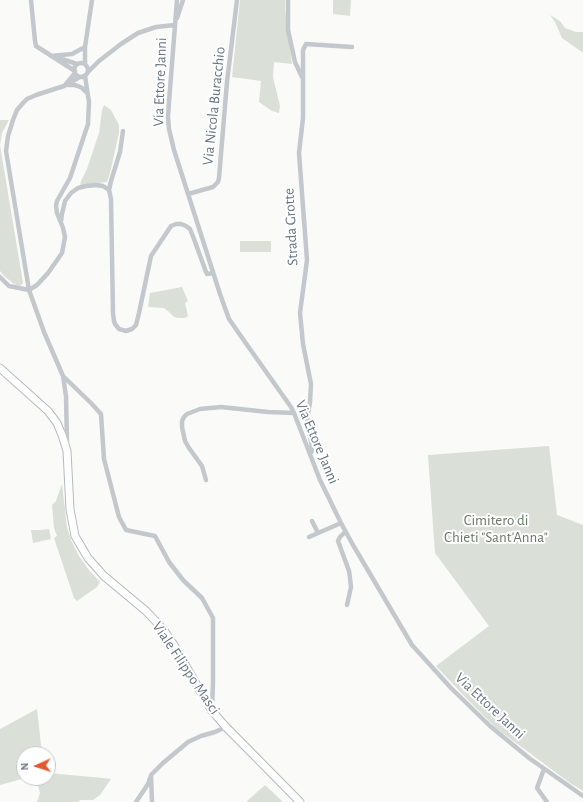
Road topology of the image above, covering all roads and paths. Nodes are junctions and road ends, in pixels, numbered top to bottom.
1 (31, 0) edge
2 (92, 0) edge
3 (177, 0) edge
4 (183, 0) edge
5 (237, 0) edge
6 (288, 0) edge
7 (175, 25) junction
8 (85, 47) junction
9 (352, 47) dead end
10 (51, 56) junction
11 (99, 61) junction
12 (78, 64) junction
13 (86, 64) junction
14 (66, 65) junction
15 (92, 68) junction
16 (75, 72) junction
17 (83, 76) junction
18 (70, 79) junction
19 (303, 81) junction
20 (64, 86) junction
21 (88, 94) junction
22 (123, 131) dead end
23 (109, 190) junction
24 (188, 194) junction
25 (61, 224) junction
26 (213, 273) junction
27 (0, 276) edge
28 (29, 290) junction
29 (0, 368) edge
30 (63, 376) junction
31 (294, 413) junction
32 (67, 451) junction
33 (310, 454) junction
34 (206, 480) dead end
35 (312, 521) dead end
36 (341, 523) junction
37 (345, 532) junction
38 (318, 533) junction
39 (308, 538) dead end
40 (347, 605) dead end
41 (212, 710) junction
42 (226, 727) junction
43 (544, 769) junction
44 (151, 775) junction
45 (583, 796) edge
46 (136, 802) edge
47 (152, 802) edge
48 (300, 802) edge
49 (547, 802) edge

1 - 10 street
2 - 8 street
3 - 7 street
4 - 7 street
5 - 24 street, Via Nicola Buracchio
6 - 19 street, Strada Grotte
7 - 11 street
7 - 24 street, Via Ettore Janni
8 - 10 street
8 - 12 street
8 - 13 street
9 - 19 street
10 - 12 street
10 - 14 street
11 - 13 street
11 - 15 street
12 - 13 street
12 - 16 street
13 - 17 street
14 - 16 street
14 - 18 street
15 - 17 street
15 - 21 street
16 - 17 street
16 - 18 street
17 - 20 street
17 - 21 street
18 - 20 street
19 - 33 street, Strada Grotte
20 - 21 street
20 - 28 street
21 - 25 street
22 - 23 street
23 - 25 street
23 - 26 street
24 - 26 street, Via Ettore Janni
25 - 28 street
26 - 31 street, Via Ettore Janni
27 - 28 street
28 - 30 street
29 - 32 main road, Viale Filippo Masci
30 - 32 street
30 - 41 street
31 - 33 street, Via Ettore Janni
31 - 34 street
32 - 41 main road, Viale Filippo Masci
33 - 36 street, Via Ettore Janni
35 - 38 street
36 - 37 street, Via Ettore Janni
36 - 38 street
37 - 40 street
37 - 43 street, Via Ettore Janni
38 - 39 street
41 - 42 main road, Viale Filippo Masci
42 - 44 street
42 - 48 main road, Viale Filippo Masci
43 - 45 street, Via Ettore Janni
43 - 49 street
44 - 46 street
44 - 47 street

